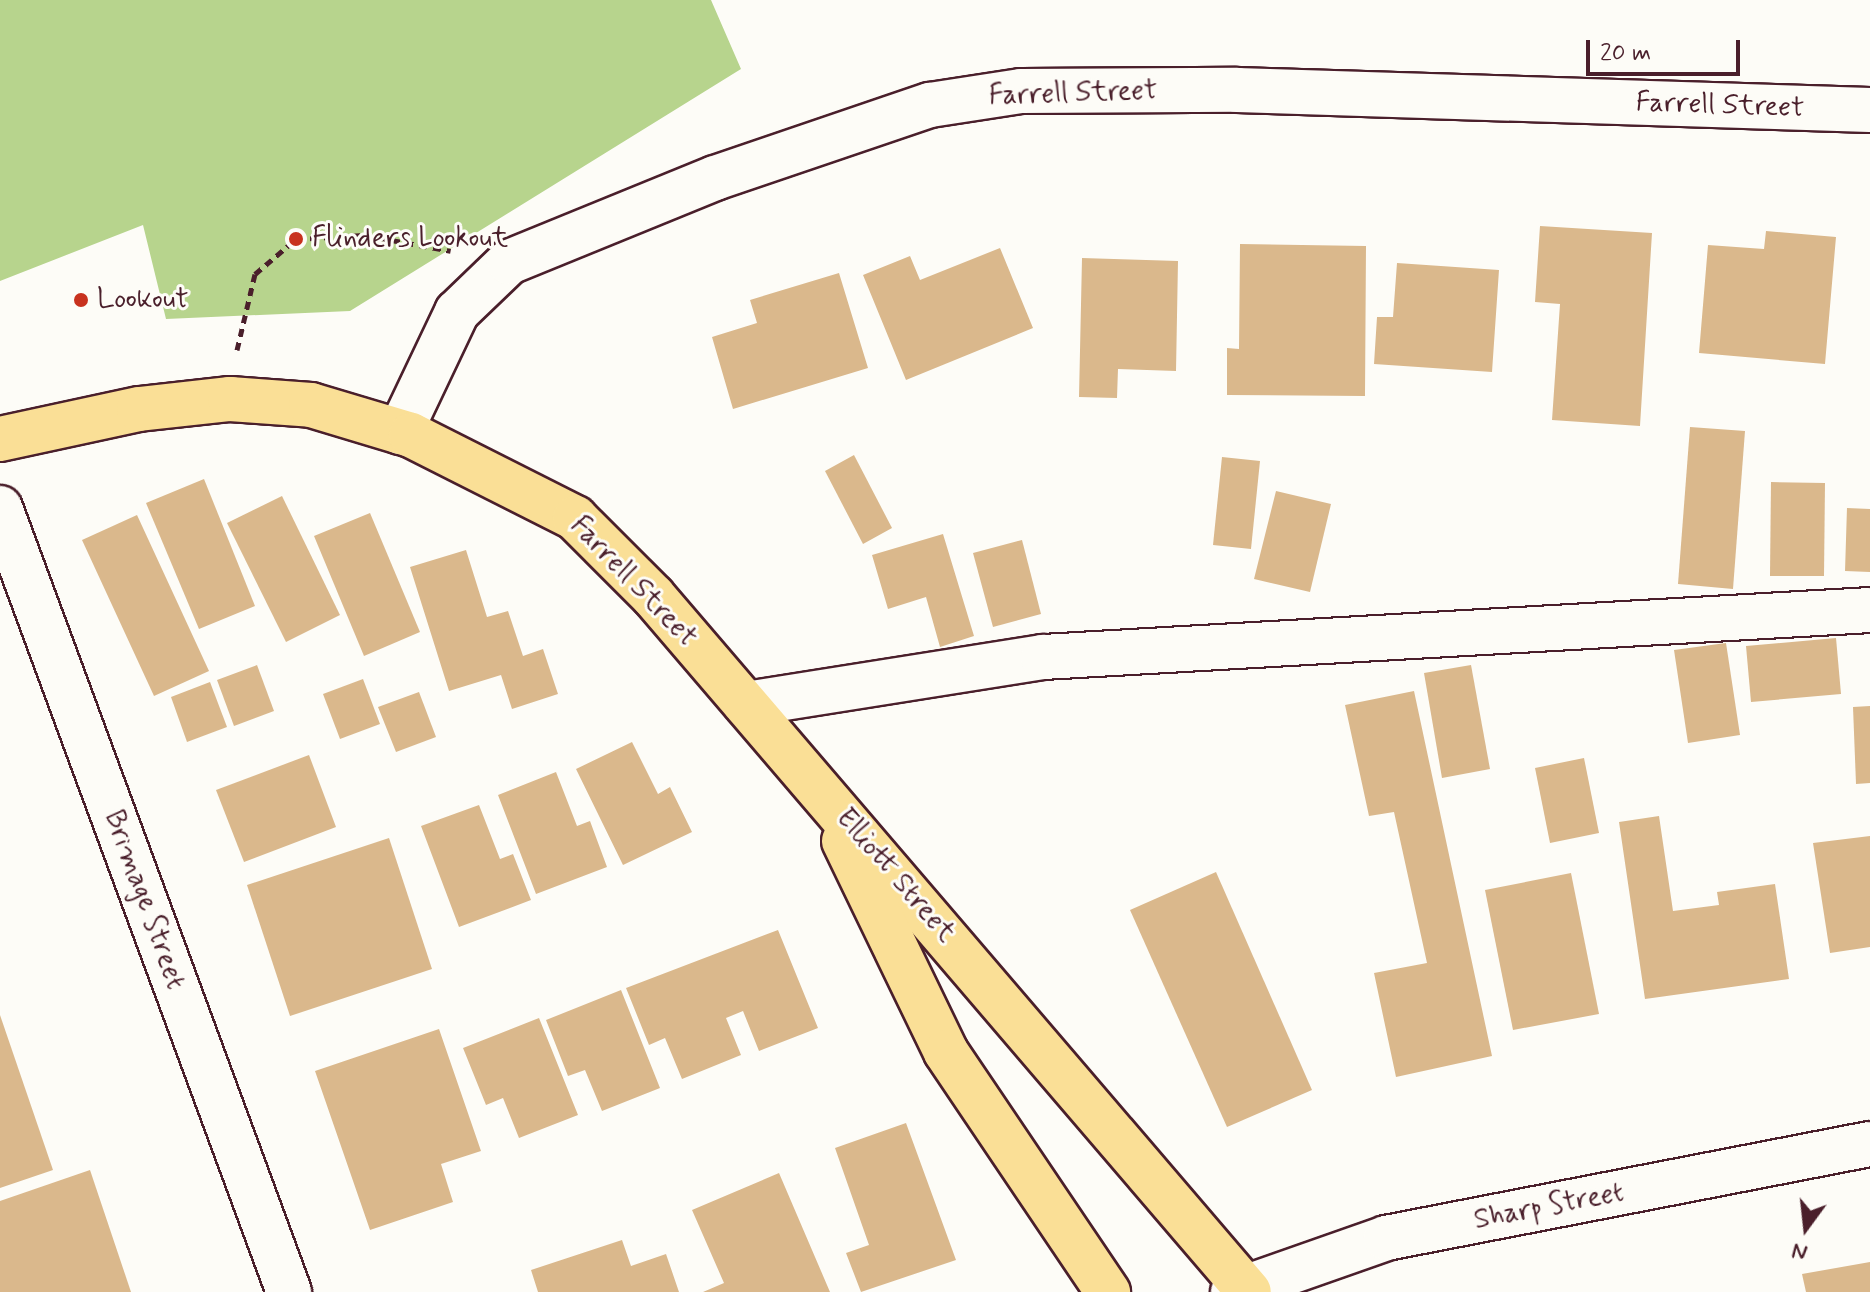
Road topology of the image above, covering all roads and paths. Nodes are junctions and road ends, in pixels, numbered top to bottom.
1 (1870, 110) edge
2 (509, 262) junction
3 (230, 399) junction
4 (400, 432) junction
5 (0, 439) edge
6 (0, 508) edge
7 (1870, 610) edge
8 (746, 704) junction
9 (821, 792) junction
10 (1870, 1144) edge
11 (1242, 1290) edge
12 (289, 1292) edge
13 (1108, 1292) edge

1 - 2 street, Farrell Street
2 - 3 path
2 - 4 street, Farrell Street
3 - 4 main road, Farrell Street
3 - 5 main road, Farrell Street
4 - 8 main road, Farrell Street
6 - 12 street, Brimage Street
7 - 8 street
8 - 9 main road, Farrell Street
9 - 11 main road, Elliott Street
9 - 13 main road, Elliott Street
10 - 11 street, Sharp Street

